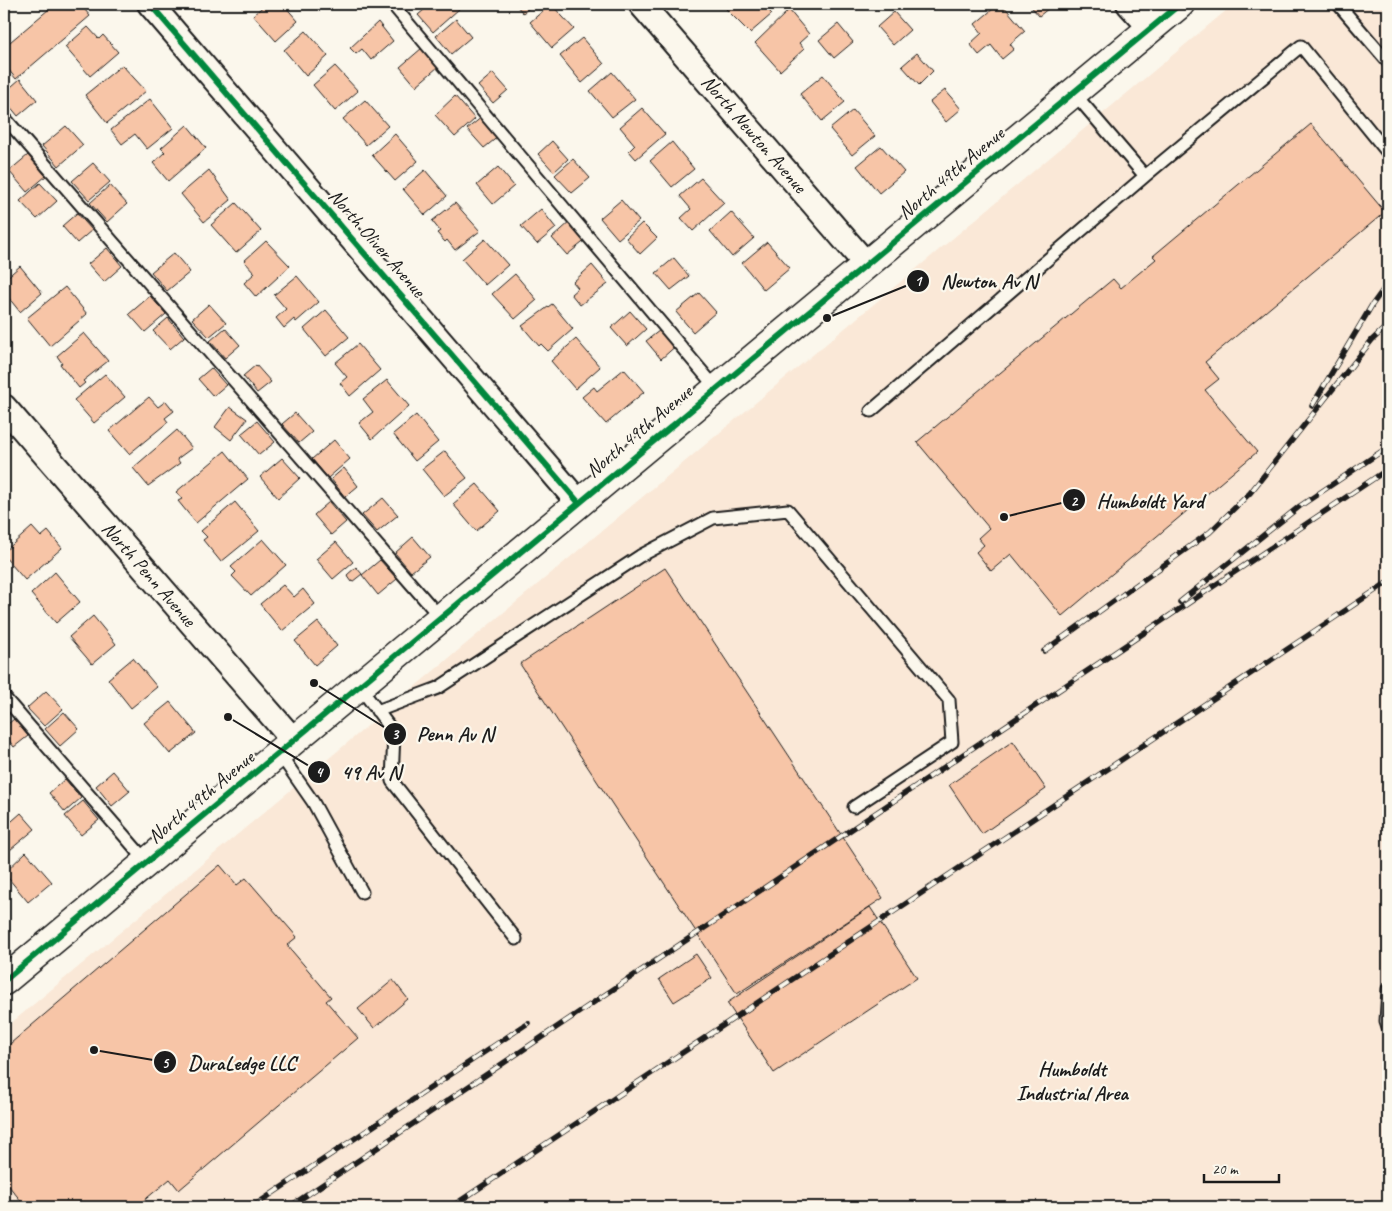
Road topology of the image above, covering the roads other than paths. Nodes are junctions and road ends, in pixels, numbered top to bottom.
1 (150, 4) edge
2 (392, 4) edge
3 (642, 4) edge
4 (1129, 4) edge
5 (1180, 4) edge
6 (1338, 4) edge
7 (1151, 28) junction
8 (1388, 62) edge
9 (1073, 92) junction
10 (4, 117) edge
11 (1388, 153) edge
12 (1145, 176) junction
13 (866, 264) junction
14 (716, 388) junction
15 (4, 407) edge
16 (871, 411) dead end
17 (579, 503) junction
18 (440, 617) junction
19 (359, 686) junction
20 (4, 697) edge
21 (377, 711) junction
22 (286, 747) junction
23 (854, 806) dead end
24 (148, 863) junction
25 (362, 892) dead end
26 (516, 939) dead end
27 (4, 981) edge
28 (1388, 989) edge
29 (1388, 1026) edge

1 - 17 street, North Oliver Avenue
2 - 14 lane
3 - 13 street, North Newton Avenue
4 - 7 street
5 - 7 street, North 49th Avenue
6 - 8 lane
7 - 9 street, North 49th Avenue
9 - 12 lane
9 - 13 street, North 49th Avenue
10 - 18 lane
11 - 12 lane
12 - 16 lane
13 - 14 street, North 49th Avenue
14 - 17 street, North 49th Avenue
15 - 22 street, North Penn Avenue
17 - 18 street, North 49th Avenue
18 - 19 street, North 49th Avenue
19 - 21 lane
19 - 22 street, North 49th Avenue
20 - 24 lane
21 - 23 lane
21 - 26 lane
22 - 24 street, North 49th Avenue
22 - 25 lane
24 - 27 street, North 49th Avenue
28 - 29 lane

